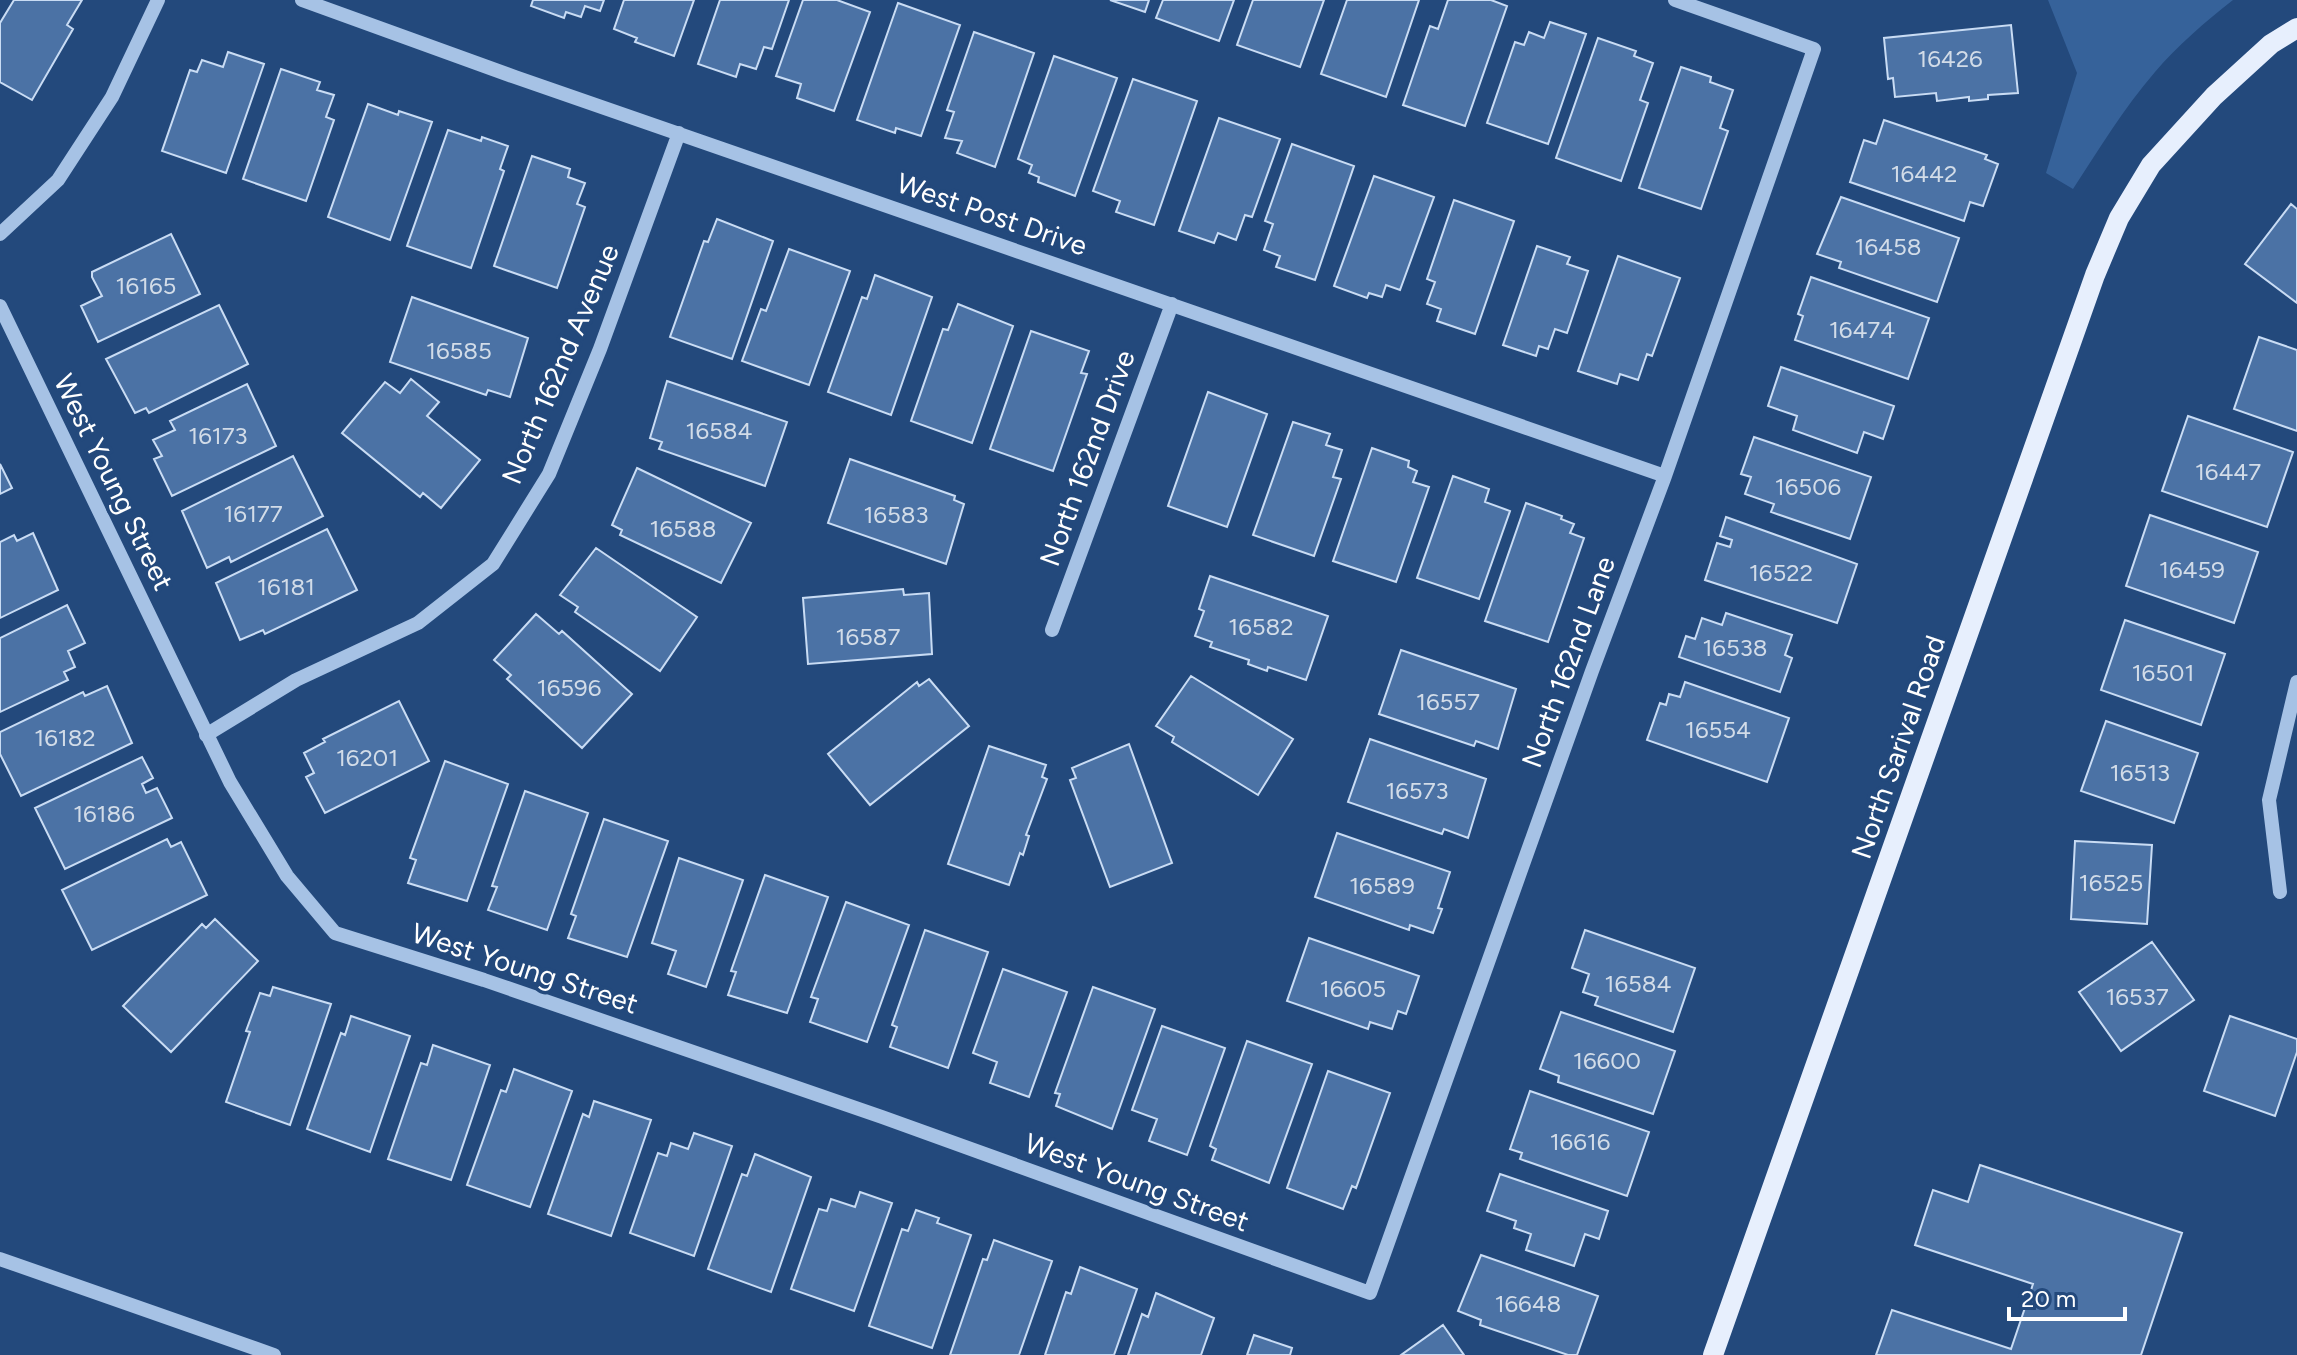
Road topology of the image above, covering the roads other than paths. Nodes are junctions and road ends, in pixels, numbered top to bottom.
1 (158, 0) edge
2 (302, 0) edge
3 (1675, 0) edge
4 (2297, 28) edge
5 (679, 133) junction
6 (0, 234) edge
7 (1172, 304) junction
8 (0, 306) edge
9 (1665, 476) junction
10 (1052, 630) dead end
11 (2297, 682) edge
12 (206, 735) junction
13 (2280, 892) dead end
14 (0, 1259) edge
15 (1370, 1293) joint
16 (274, 1355) edge
17 (1713, 1355) edge

1 - 6 street
2 - 5 street, West Post Drive
3 - 9 street, North 162nd Lane
4 - 17 main road, North Sarival Road
5 - 7 street, West Post Drive
5 - 12 street, North 162nd Avenue
7 - 9 street, West Post Drive
7 - 10 street, North 162nd Drive
8 - 12 street, West Young Street
9 - 15 street, North 162nd Lane
11 - 13 street
12 - 15 street, West Young Street
14 - 16 street

